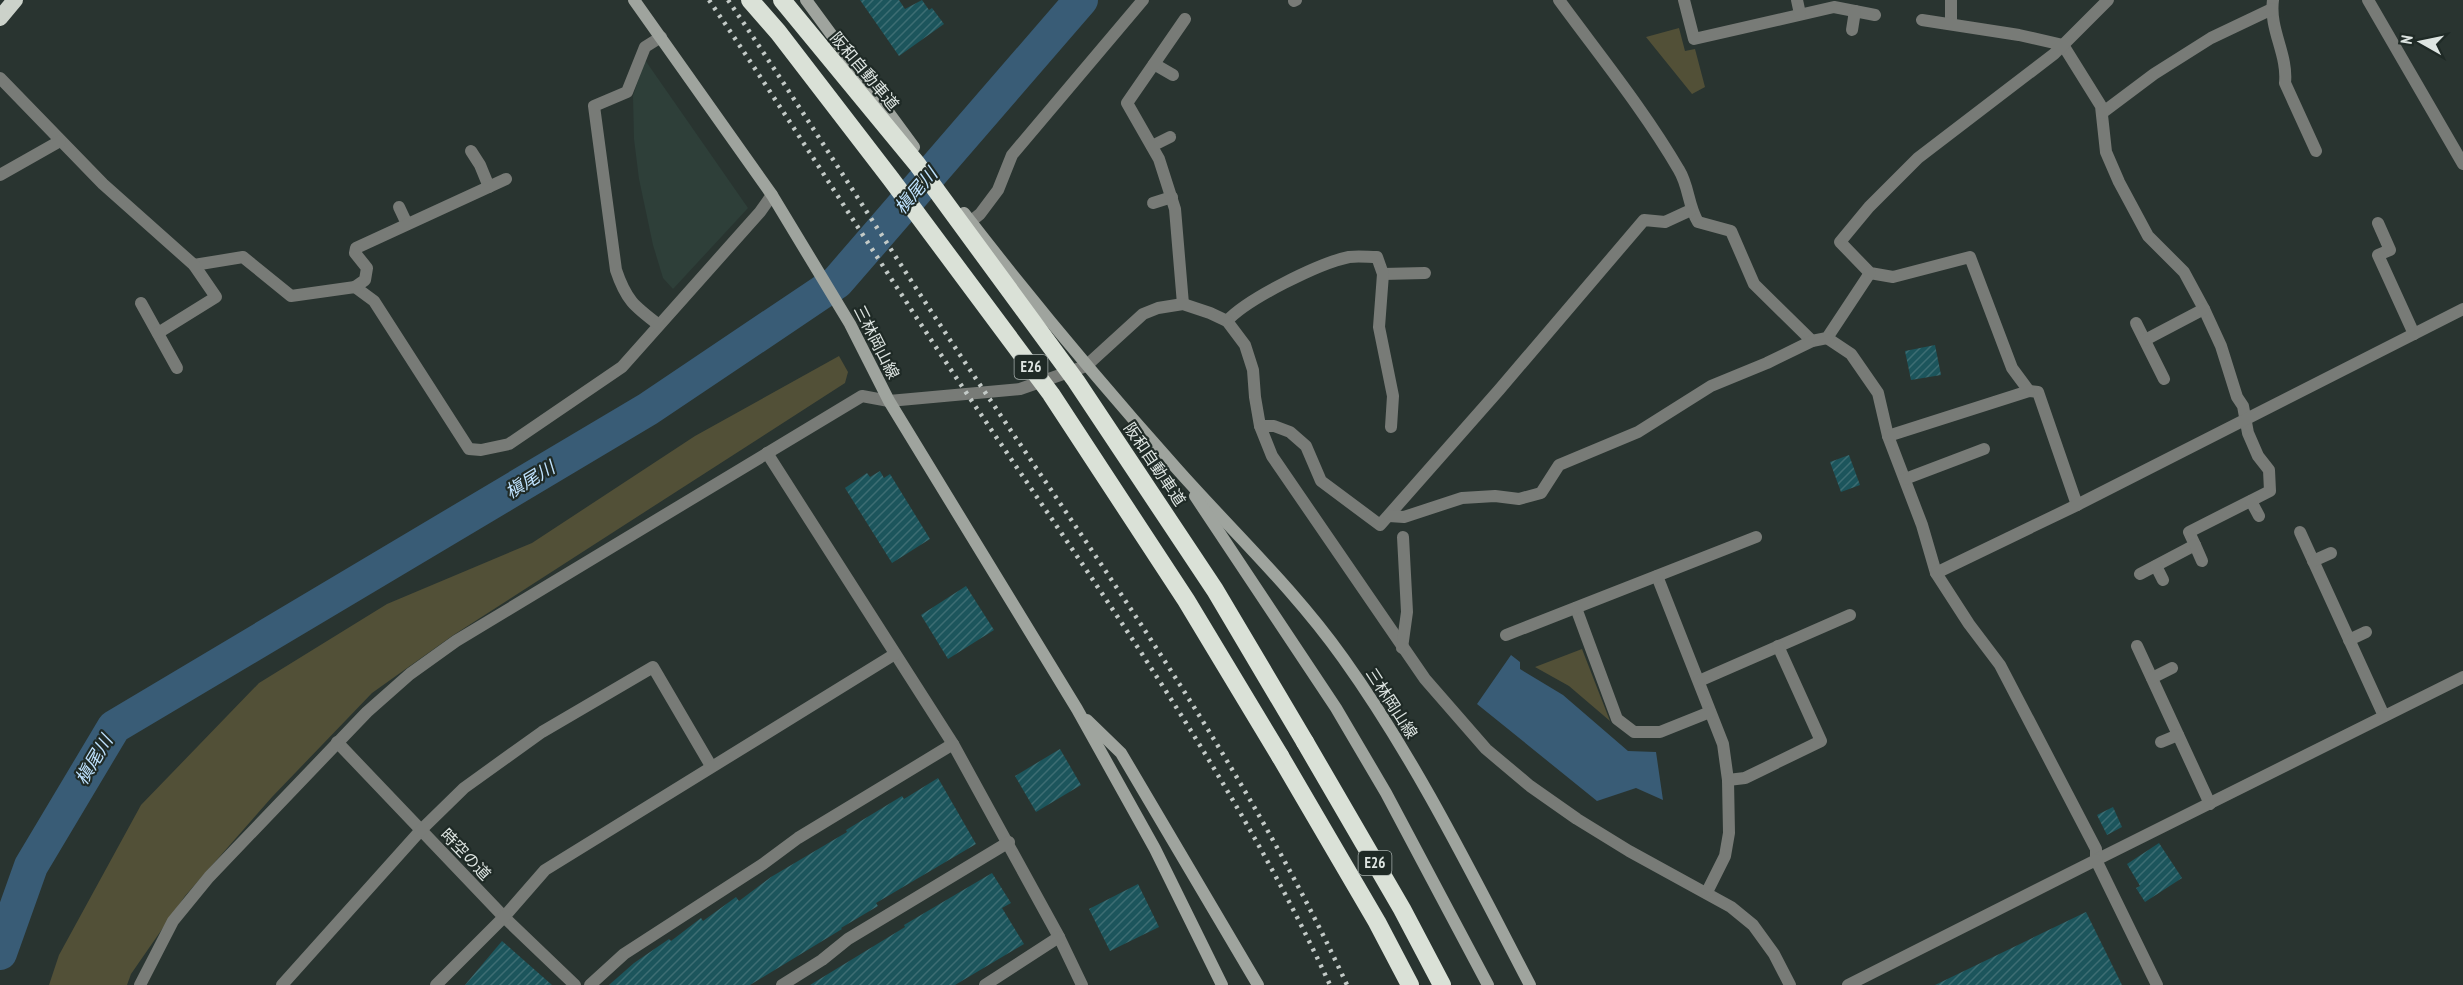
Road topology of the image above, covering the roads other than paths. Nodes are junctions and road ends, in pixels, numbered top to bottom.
1 (15, 0) edge
2 (634, 0) edge
3 (750, 0) edge
4 (782, 0) edge
5 (806, 0) edge
6 (1143, 0) edge
7 (1559, 0) edge
8 (1684, 0) edge
9 (1797, 0) edge
10 (1951, 0) edge
11 (2108, 0) edge
12 (2368, 0) edge
13 (2272, 5) edge
14 (1855, 11) junction
15 (1800, 14) junction
16 (1875, 15) dead end
17 (0, 18) edge
18 (1185, 19) dead end
19 (1922, 20) dead end
20 (1951, 24) junction
21 (1852, 30) dead end
22 (661, 37) junction
23 (2063, 45) junction
24 (1154, 64) junction
25 (1173, 75) dead end
26 (0, 78) edge
27 (2102, 113) junction
28 (1170, 137) dead end
29 (60, 141) junction
30 (1152, 146) junction
31 (471, 151) dead end
32 (2316, 151) dead end
33 (2461, 156) edge
34 (0, 175) edge
35 (506, 179) dead end
36 (489, 187) junction
37 (772, 195) junction
38 (1172, 197) junction
39 (1153, 203) dead end
40 (399, 207) dead end
41 (1691, 210) junction
42 (970, 222) junction
43 (2378, 223) dead end
44 (407, 224) junction
45 (194, 266) junction
46 (1425, 273) dead end
47 (1870, 273) junction
48 (1383, 274) junction
49 (355, 287) junction
50 (141, 303) dead end
51 (1183, 304) junction
52 (2204, 309) junction
53 (2463, 309) edge
54 (1227, 321) junction
55 (2136, 323) dead end
56 (659, 325) junction
57 (158, 333) junction
58 (2414, 334) junction
59 (1827, 338) junction
60 (2145, 340) junction
61 (1812, 341) junction
62 (1086, 366) junction
63 (177, 368) dead end
64 (2164, 379) dead end
65 (2029, 391) junction
66 (889, 401) junction
67 (2246, 418) junction
68 (1260, 426) junction
69 (1391, 427) dead end
70 (1888, 436) junction
71 (1984, 449) dead end
72 (767, 453) junction
73 (1179, 472) junction
74 (1905, 479) junction
75 (2251, 501) junction
76 (2077, 505) junction
77 (1389, 516) junction
78 (2259, 516) dead end
79 (2300, 532) dead end
80 (1403, 537) dead end
81 (1756, 537) dead end
82 (2195, 545) junction
83 (2331, 553) dead end
84 (2202, 561) dead end
85 (2313, 561) junction
86 (2156, 566) junction
87 (1936, 573) junction
88 (2140, 574) dead end
89 (1657, 576) junction
90 (2163, 580) dead end
91 (1576, 608) junction
92 (1850, 615) dead end
93 (2366, 632) dead end
94 (1506, 635) dead end
95 (2349, 640) junction
96 (1778, 646) junction
97 (2137, 646) dead end
98 (1402, 648) junction
99 (895, 654) junction
100 (2172, 668) dead end
101 (2463, 677) edge
102 (2152, 678) junction
103 (1699, 681) junction
104 (1077, 709) junction
105 (1710, 712) junction
106 (2384, 716) junction
107 (2178, 735) junction
108 (337, 742) junction
109 (2162, 742) dead end
110 (953, 744) junction
111 (711, 766) junction
112 (1728, 780) junction
113 (2210, 804) junction
114 (421, 830) junction
115 (1009, 842) junction
116 (2096, 860) junction
117 (1707, 892) junction
118 (504, 917) junction
119 (1059, 937) junction
120 (140, 985) edge
121 (282, 985) edge
122 (436, 985) edge
123 (575, 985) edge
124 (591, 985) edge
125 (782, 985) edge
126 (985, 985) edge
127 (1082, 985) edge
128 (1222, 985) edge
129 (1258, 985) edge
130 (1410, 985) edge
131 (1442, 985) edge
132 (1488, 985) edge
133 (1530, 985) edge
134 (1790, 985) edge
135 (1848, 985) edge
136 (2157, 985) edge

1 - 17 highway
2 - 22 main road, 三林岡山線
3 - 130 highway, E26, bridge
4 - 131 highway, 阪和自動車道 / E26, bridge
5 - 42 main road, 三林岡山線
6 - 42 street
7 - 41 street
8 - 15 street
9 - 15 street
10 - 20 street
11 - 23 street
12 - 33 street
13 - 27 street
13 - 32 street
14 - 15 street
14 - 16 street
14 - 21 street
18 - 24 street
19 - 20 street
20 - 23 street
22 - 37 main road, 三林岡山線
22 - 56 street
23 - 27 street
23 - 47 street
24 - 25 street
24 - 30 street
26 - 29 street
27 - 52 street
28 - 30 street
29 - 34 street
29 - 45 street
30 - 38 street
31 - 36 street
35 - 36 street
36 - 44 street
37 - 56 street
37 - 66 main road, 三林岡山線
38 - 39 street
38 - 51 street
40 - 44 street
41 - 61 street
41 - 77 street
42 - 62 main road, 三林岡山線
43 - 58 street
44 - 49 street
45 - 49 street
45 - 57 street
46 - 48 street
47 - 59 street
47 - 65 street
48 - 54 street
48 - 69 street
49 - 56 street
50 - 57 street
51 - 54 street
51 - 62 street
52 - 60 street
52 - 67 street
53 - 58 street
54 - 68 street
55 - 60 street
57 - 63 street
58 - 67 street
59 - 61 street
59 - 70 street
60 - 64 street
61 - 77 street
62 - 66 street
62 - 73 main road, 三林岡山線
65 - 70 street
65 - 76 street
66 - 72 street
66 - 104 main road, 三林岡山線
67 - 75 street
67 - 76 street
68 - 77 street
68 - 98 street
70 - 74 street
71 - 74 street
72 - 99 street
72 - 108 street
73 - 132 main road, 三林岡山線
73 - 133 main road, 三林岡山線
74 - 87 street
75 - 78 street
75 - 82 street
76 - 87 street
79 - 85 street
80 - 98 street
81 - 89 street
82 - 84 street
82 - 86 street
83 - 85 street
85 - 95 street
86 - 88 street
86 - 90 street
87 - 116 street
89 - 91 street
89 - 103 street
91 - 94 street
91 - 105 street
92 - 96 street
93 - 95 street
95 - 106 street
96 - 103 street
96 - 112 street
97 - 102 street
98 - 117 street
99 - 110 street
99 - 111 street
100 - 102 street
101 - 106 street
102 - 107 street
103 - 105 street
104 - 128 main road, 三林岡山線
104 - 129 main road, 三林岡山線
105 - 112 street
106 - 113 street
107 - 109 street
107 - 113 street
108 - 114 street, 時空の道
108 - 120 street
110 - 115 street
110 - 124 street
111 - 114 street
111 - 118 street
112 - 117 street
113 - 116 street
114 - 118 street, 時空の道
114 - 121 street
115 - 119 street
115 - 125 street
116 - 135 street
116 - 136 street
117 - 134 street
118 - 122 street
118 - 123 street, 時空の道
119 - 126 street
119 - 127 street

